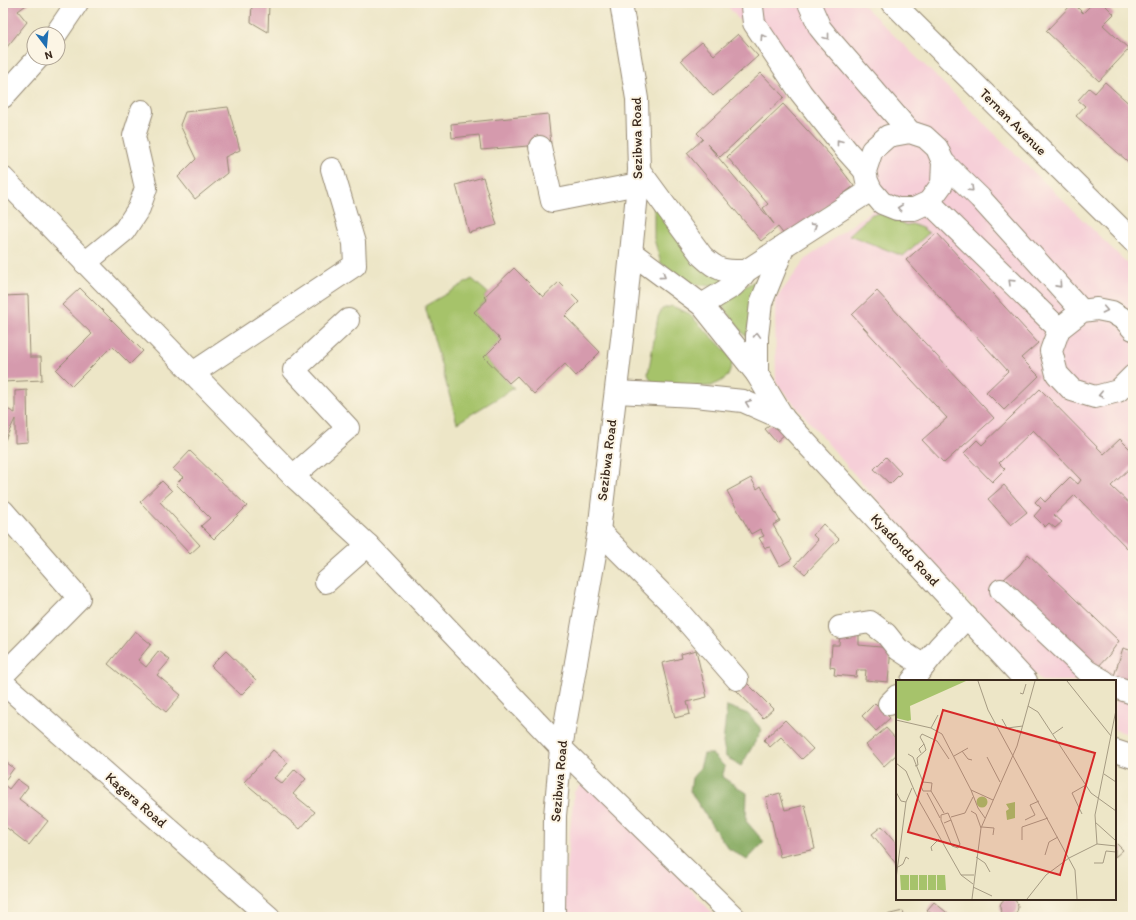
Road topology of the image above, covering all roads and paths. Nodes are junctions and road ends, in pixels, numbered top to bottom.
1 (77, 3) edge
2 (621, 3) edge
3 (753, 3) edge
4 (809, 3) edge
5 (906, 7) edge
6 (61, 26) edge
7 (31, 66) edge
8 (3, 97) edge
9 (142, 111) dead end
10 (910, 132) junction
11 (540, 147) dead end
12 (943, 162) junction
13 (332, 169) dead end
14 (639, 177) junction
15 (3, 178) edge
16 (868, 181) junction
17 (929, 202) junction
18 (1133, 240) edge
19 (784, 246) junction
20 (632, 253) junction
21 (85, 262) junction
22 (746, 271) junction
23 (702, 305) junction
24 (1082, 311) junction
25 (348, 320) dead end
26 (1059, 329) junction
27 (1133, 330) edge
28 (193, 373) junction
29 (757, 374) junction
30 (1133, 376) edge
31 (616, 392) junction
32 (784, 419) junction
33 (293, 476) junction
34 (3, 511) edge
35 (599, 531) junction
36 (368, 545) junction
37 (326, 582) dead end
38 (1001, 590) dead end
39 (967, 617) junction
40 (840, 627) dead end
41 (918, 674) edge
42 (3, 675) edge
43 (737, 679) dead end
44 (1025, 680) edge
45 (1102, 680) edge
46 (3, 683) edge
47 (1116, 687) edge
48 (1133, 693) edge
49 (561, 748) junction
50 (1116, 751) edge
51 (1133, 757) edge
52 (268, 917) edge
53 (554, 917) edge
54 (734, 917) edge

1 - 6 street
2 - 14 street, Sezibwa Road
16 -> 3 street
4 -> 10 street
5 - 18 street, Ternan Avenue
7 - 8 street
9 - 21 street
10 - 12 street
10 - 16 street
11 - 14 street
12 - 17 street
12 -> 24 street
13 - 28 street
14 - 20 street, Sezibwa Road
14 - 22 street
15 - 21 street
17 -> 16 street
19 -> 16 street
26 -> 17 street
19 - 22 street
29 -> 19 street
20 -> 23 street, Kyadondo Road
20 - 31 street, Sezibwa Road
21 - 28 street
22 - 23 street
23 - 29 street, Kyadondo Road
24 - 26 street
24 -> 27 street
25 - 33 street
30 -> 26 street
28 - 33 street
29 - 32 street, Kyadondo Road
32 -> 31 street, Kyadondo Road
31 - 35 street, Sezibwa Road
32 - 39 street, Kyadondo Road
33 - 36 street
34 - 42 street
35 - 43 street
35 - 49 street, Sezibwa Road
36 - 37 street
36 - 49 street
38 - 45 street
39 - 41 street
39 - 44 street, Kyadondo Road
40 - 41 street
46 - 52 street, Kagera Road
47 - 48 street
49 - 53 street, Sezibwa Road
49 - 54 street
50 - 51 street

